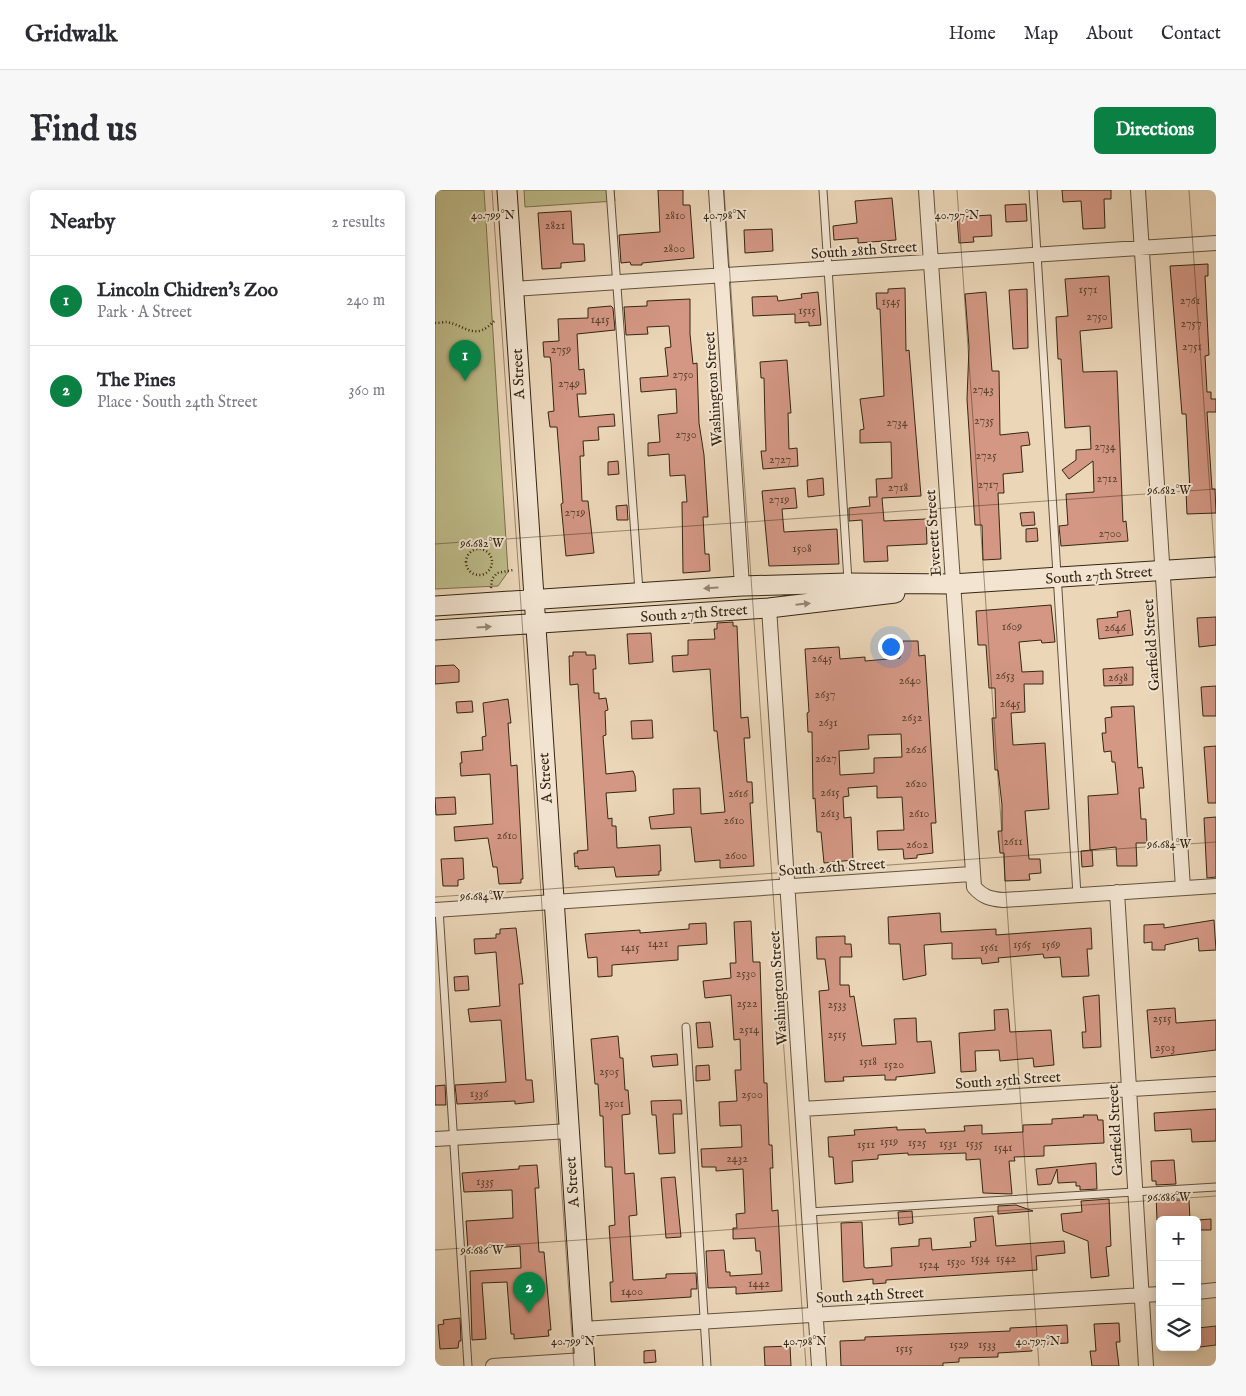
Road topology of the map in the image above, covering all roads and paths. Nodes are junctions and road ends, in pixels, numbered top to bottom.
1 (507, 190) edge
2 (610, 190) edge
3 (716, 190) edge
4 (823, 190) edge
5 (926, 190) edge
6 (1033, 190) edge
7 (1138, 190) edge
8 (1216, 243) edge
9 (1142, 248) junction
10 (1037, 255) junction
11 (931, 262) junction
12 (829, 268) junction
13 (722, 276) junction
14 (617, 282) junction
15 (513, 289) junction
16 (495, 320) dead end
17 (435, 323) edge
18 (1216, 567) edge
19 (513, 570) dead end
20 (1163, 570) junction
21 (489, 571) junction
22 (494, 576) junction
23 (1059, 577) junction
24 (848, 583) junction
25 (953, 584) junction
26 (742, 586) junction
27 (491, 590) dead end
28 (639, 593) junction
29 (532, 600) junction
30 (435, 606) edge
31 (769, 608) junction
32 (534, 624) junction
33 (435, 630) edge
34 (971, 874) junction
35 (788, 886) junction
36 (1216, 886) edge
37 (1183, 888) junction
38 (1117, 892) junction
39 (1077, 895) junction
40 (553, 902) junction
41 (437, 910) edge
42 (686, 1027) dead end
43 (1216, 1084) edge
44 (1129, 1089) junction
45 (802, 1109) junction
46 (569, 1131) junction
47 (454, 1138) junction
48 (435, 1139) edge
49 (1216, 1187) edge
50 (1135, 1192) junction
51 (809, 1212) junction
52 (1216, 1290) edge
53 (1201, 1292) edge
54 (1156, 1294) edge
55 (1141, 1295) junction
56 (815, 1314) junction
57 (704, 1321) junction
58 (583, 1329) junction
59 (585, 1363) edge
60 (468, 1366) edge
61 (493, 1366) edge
62 (707, 1366) edge
63 (819, 1366) edge
64 (1145, 1366) edge

1 - 15 main road, A Street
2 - 14 lane
3 - 13 street, Washington Street
4 - 12 lane
5 - 11 street, Everett Street
6 - 10 lane
7 - 9 street, Garfield Street
8 - 9 street, South 28th Street
9 - 10 street, South 28th Street
9 - 20 street, Garfield Street
10 - 11 street, South 28th Street
10 - 23 lane
11 - 12 street, South 28th Street
11 - 25 street, Everett Street
12 - 13 street, South 28th Street
12 - 24 lane
13 - 14 street, South 28th Street
13 - 26 street, Washington Street
14 - 15 street, South 28th Street
14 - 28 lane
15 - 29 main road, A Street
16 - 17 path
18 - 20 main road, South 27th Street
19 - 22 path
20 - 23 main road, South 27th Street
20 - 37 street, Garfield Street
21 - 21 path
21 - 22 path
22 - 27 path
23 - 25 main road, South 27th Street
23 - 39 lane
24 - 25 main road, South 27th Street
24 - 26 main road, South 27th Street
31 -> 25 main road, South 27th Street
25 - 34 street, Everett Street
26 -> 28 main road, South 27th Street
28 - 29 main road, South 27th Street
29 - 30 main road, South 27th Street
29 - 32 main road, A Street
31 - 32 main road, South 27th Street
31 - 35 street, Washington Street
33 -> 32 main road, South 27th Street
32 - 40 main road, A Street
34 - 35 street, South 26th Street
34 - 39 street
35 - 40 street, South 26th Street
35 - 45 street, Washington Street
36 - 37 street
37 - 38 street
38 - 39 street
38 - 44 street, Garfield Street
40 - 41 street, South 26th Street
40 - 46 main road, A Street
41 - 47 lane
42 - 57 lane
43 - 44 street, South 25th Street
44 - 45 street, South 25th Street
44 - 50 street, Garfield Street
45 - 51 street, Washington Street
46 - 47 street
46 - 58 main road, A Street
47 - 48 street
47 - 60 lane
49 - 50 lane
50 - 51 lane
50 - 55 street, Garfield Street
51 - 56 street, Washington Street
52 - 53 street
54 - 55 street, South 24th Street
55 - 56 street, South 24th Street
55 - 64 street, Garfield Street
56 - 57 street, South 24th Street
56 - 63 street, Washington Street
57 - 58 street, South 24th Street
57 - 62 lane
58 - 59 main road, A Street
59 - 61 street

